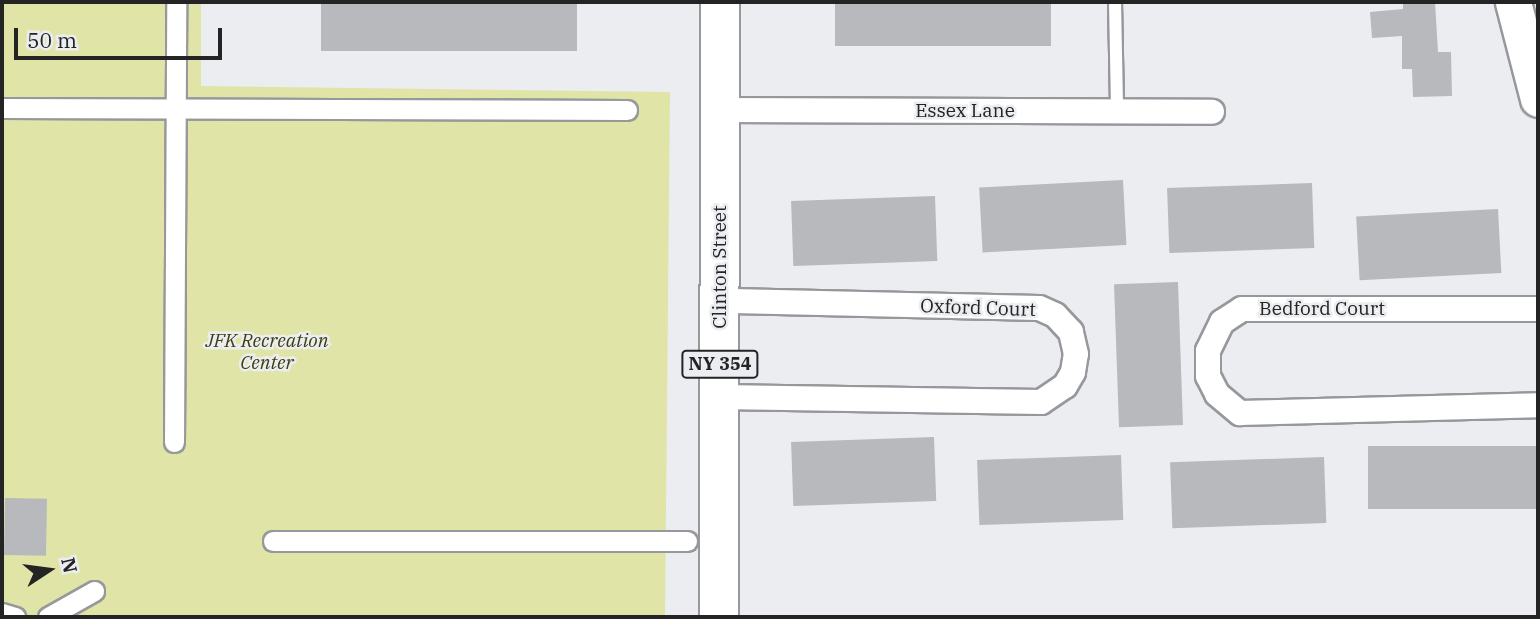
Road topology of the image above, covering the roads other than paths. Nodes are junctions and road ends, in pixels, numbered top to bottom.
1 (176, 2) edge
2 (720, 2) edge
3 (1115, 2) edge
4 (1513, 2) edge
5 (1538, 99) edge
6 (2, 108) edge
7 (176, 108) junction
8 (627, 110) dead end
9 (718, 110) junction
10 (1117, 111) junction
11 (1212, 111) dead end
12 (721, 301) junction
13 (1538, 309) edge
14 (720, 397) junction
15 (1538, 405) edge
16 (174, 442) dead end
17 (273, 541) dead end
18 (687, 541) dead end
19 (94, 590) dead end
20 (2, 613) edge
21 (15, 617) edge
22 (48, 617) edge
23 (719, 617) edge

1 - 7 street
2 - 9 main road, Clinton Street / NY 354
3 - 10 lane
4 - 5 main road
6 - 7 street
7 - 8 street
7 - 16 street
9 - 10 street, Essex Lane
9 - 12 main road, Clinton Street / NY 354
10 - 11 street, Essex Lane
12 - 14 main road, Clinton Street / NY 354
12 - 14 street, Oxford Court
13 - 15 street, Bedford Court
14 - 23 main road, Clinton Street / NY 354
17 - 18 street
19 - 22 street
20 - 21 street

